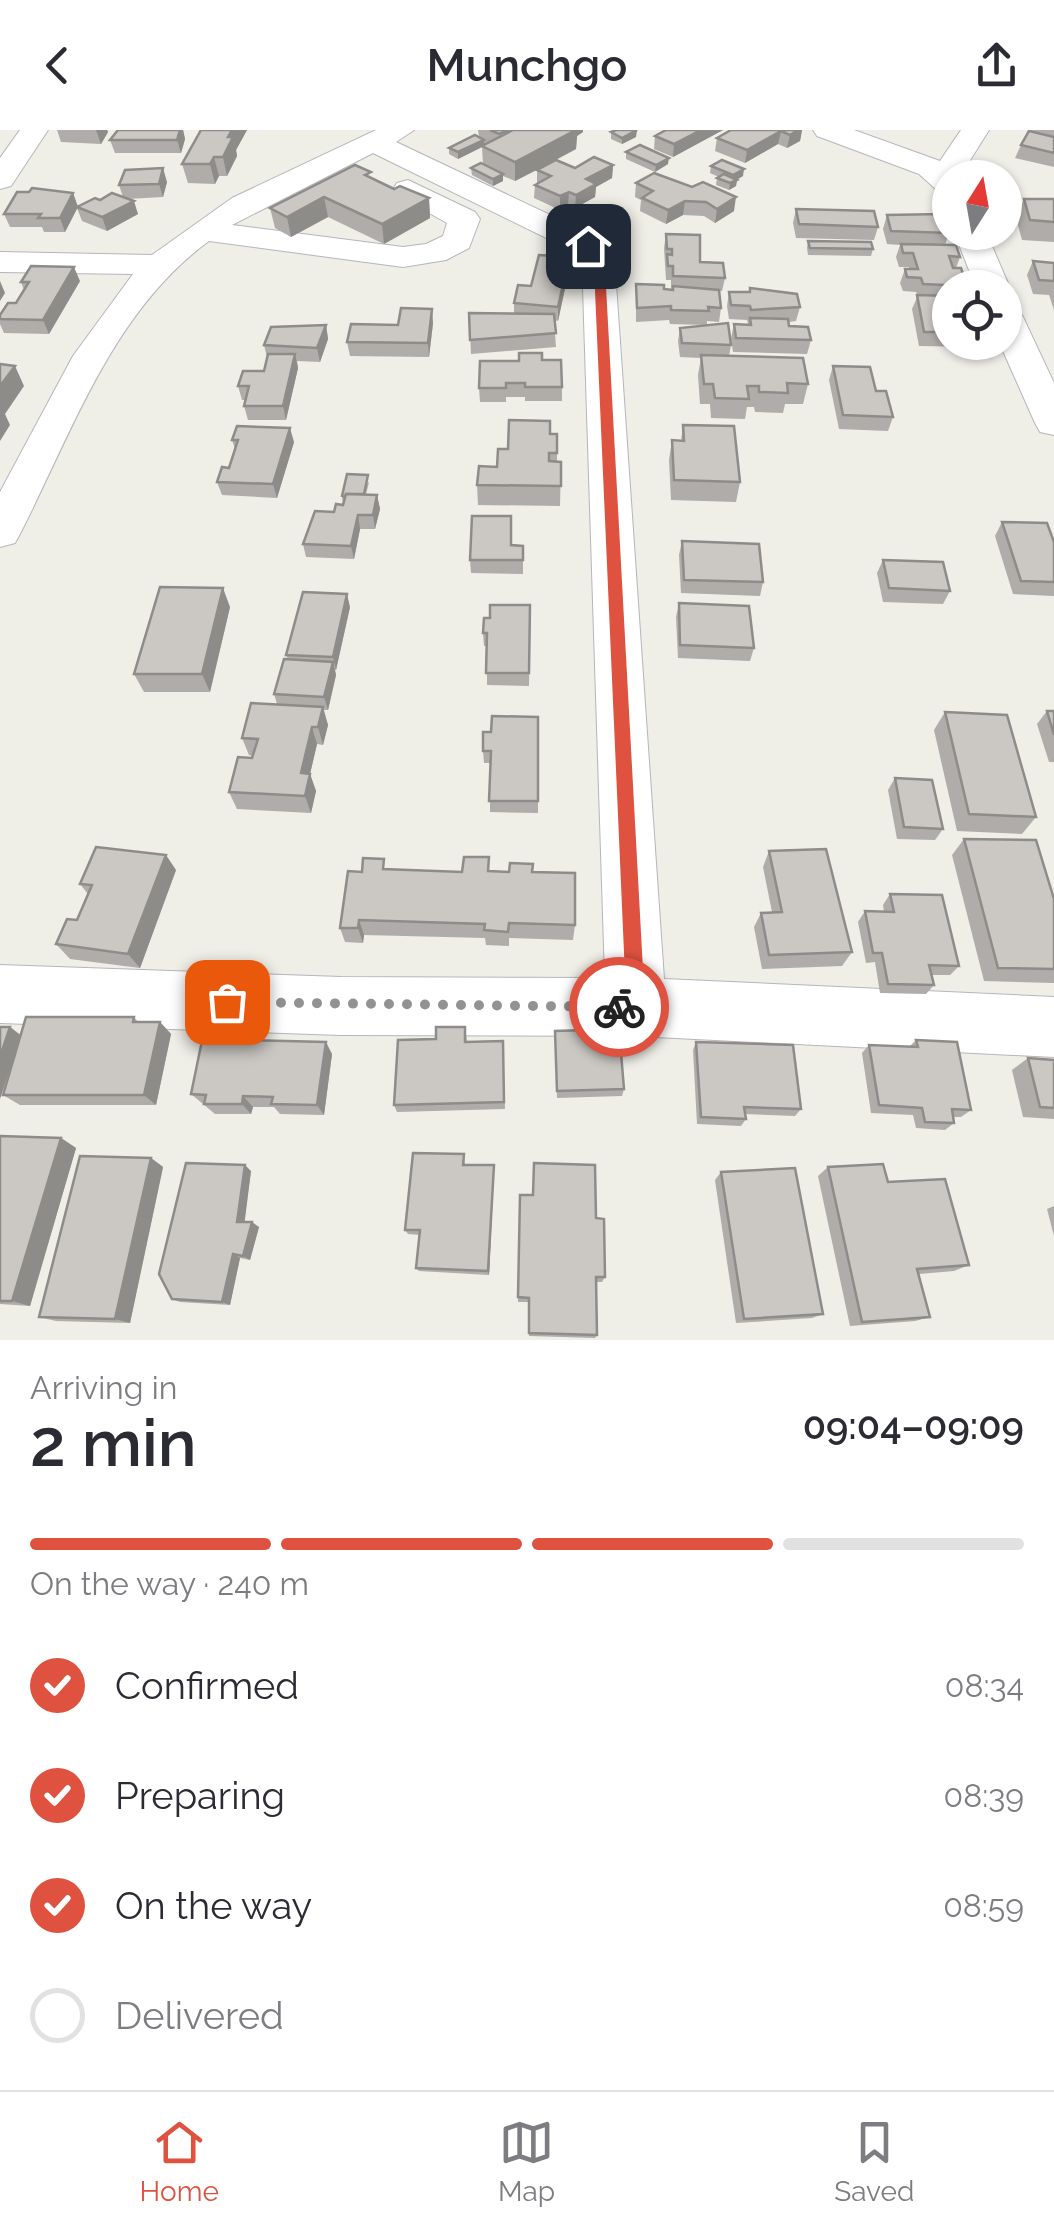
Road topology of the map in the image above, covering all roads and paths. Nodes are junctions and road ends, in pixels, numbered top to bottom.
1 (34, 130) edge
2 (827, 130) edge
3 (975, 130) edge
4 (379, 157) edge
5 (959, 160) edge
6 (932, 173) edge
7 (0, 180) edge
8 (204, 230) junction
9 (0, 262) edge
10 (160, 264) junction
11 (1022, 335) edge
12 (1054, 345) edge
13 (1022, 355) edge
14 (1054, 423) edge
15 (0, 532) edge
16 (0, 994) edge
17 (636, 1007) junction
18 (1054, 1027) edge

1 - 7 street
2 - 6 street
3 - 5 street
4 - 8 street
4 - 8 street
4 - 17 street
8 - 10 street
9 - 10 street
10 - 15 street
11 - 12 street
13 - 14 street
16 - 17 street
17 - 18 street

